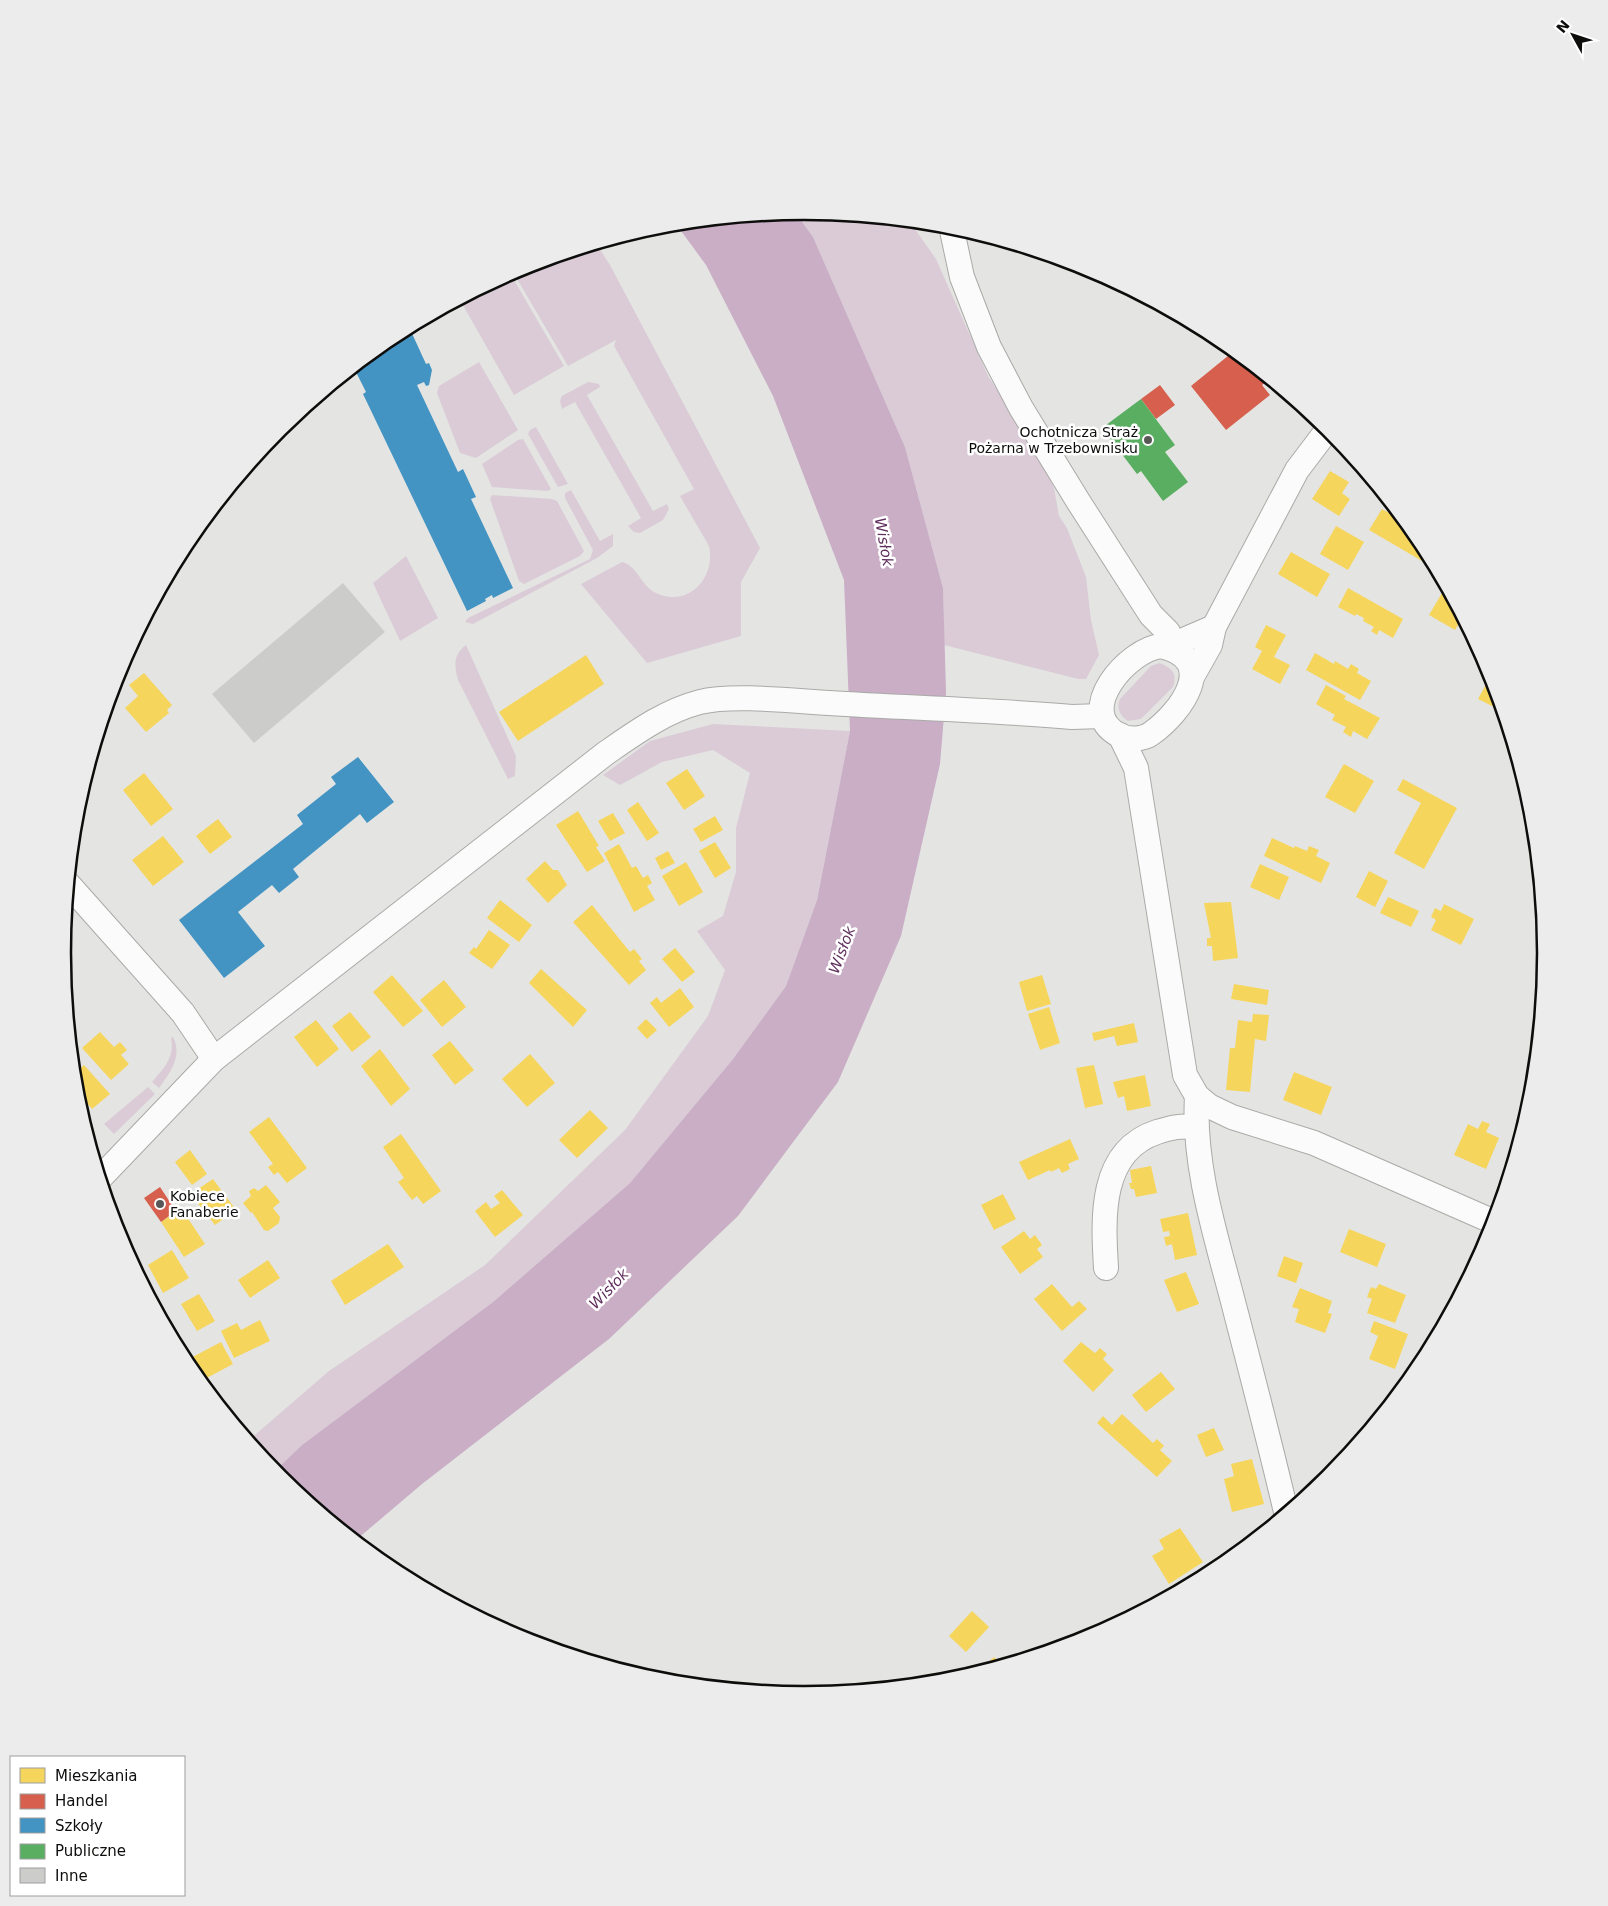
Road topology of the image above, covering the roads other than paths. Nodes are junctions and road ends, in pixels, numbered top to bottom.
1 (953, 235) edge
2 (1323, 436) edge
3 (1151, 615) junction
4 (1214, 627) junction
5 (1171, 649) junction
6 (1143, 650) junction
7 (1192, 677) junction
8 (1102, 716) junction
9 (1151, 734) junction
10 (1120, 736) junction
11 (1136, 768) junction
12 (74, 891) edge
13 (214, 1059) junction
14 (1197, 1096) junction
15 (1195, 1127) junction
16 (105, 1173) edge
17 (1487, 1219) edge
18 (1106, 1268) dead end
19 (1285, 1506) edge

1 - 3 street
2 - 4 street
3 - 5 street
3 - 6 street
4 - 5 street
4 - 7 street
5 - 6 street
5 - 7 street
6 - 8 street
7 - 9 street
8 - 10 street
8 - 13 street
9 - 10 street
9 - 11 street
10 - 11 street
11 - 14 street
12 - 13 street
13 - 16 street
14 - 15 street
14 - 17 street
15 - 18 street
15 - 19 street

